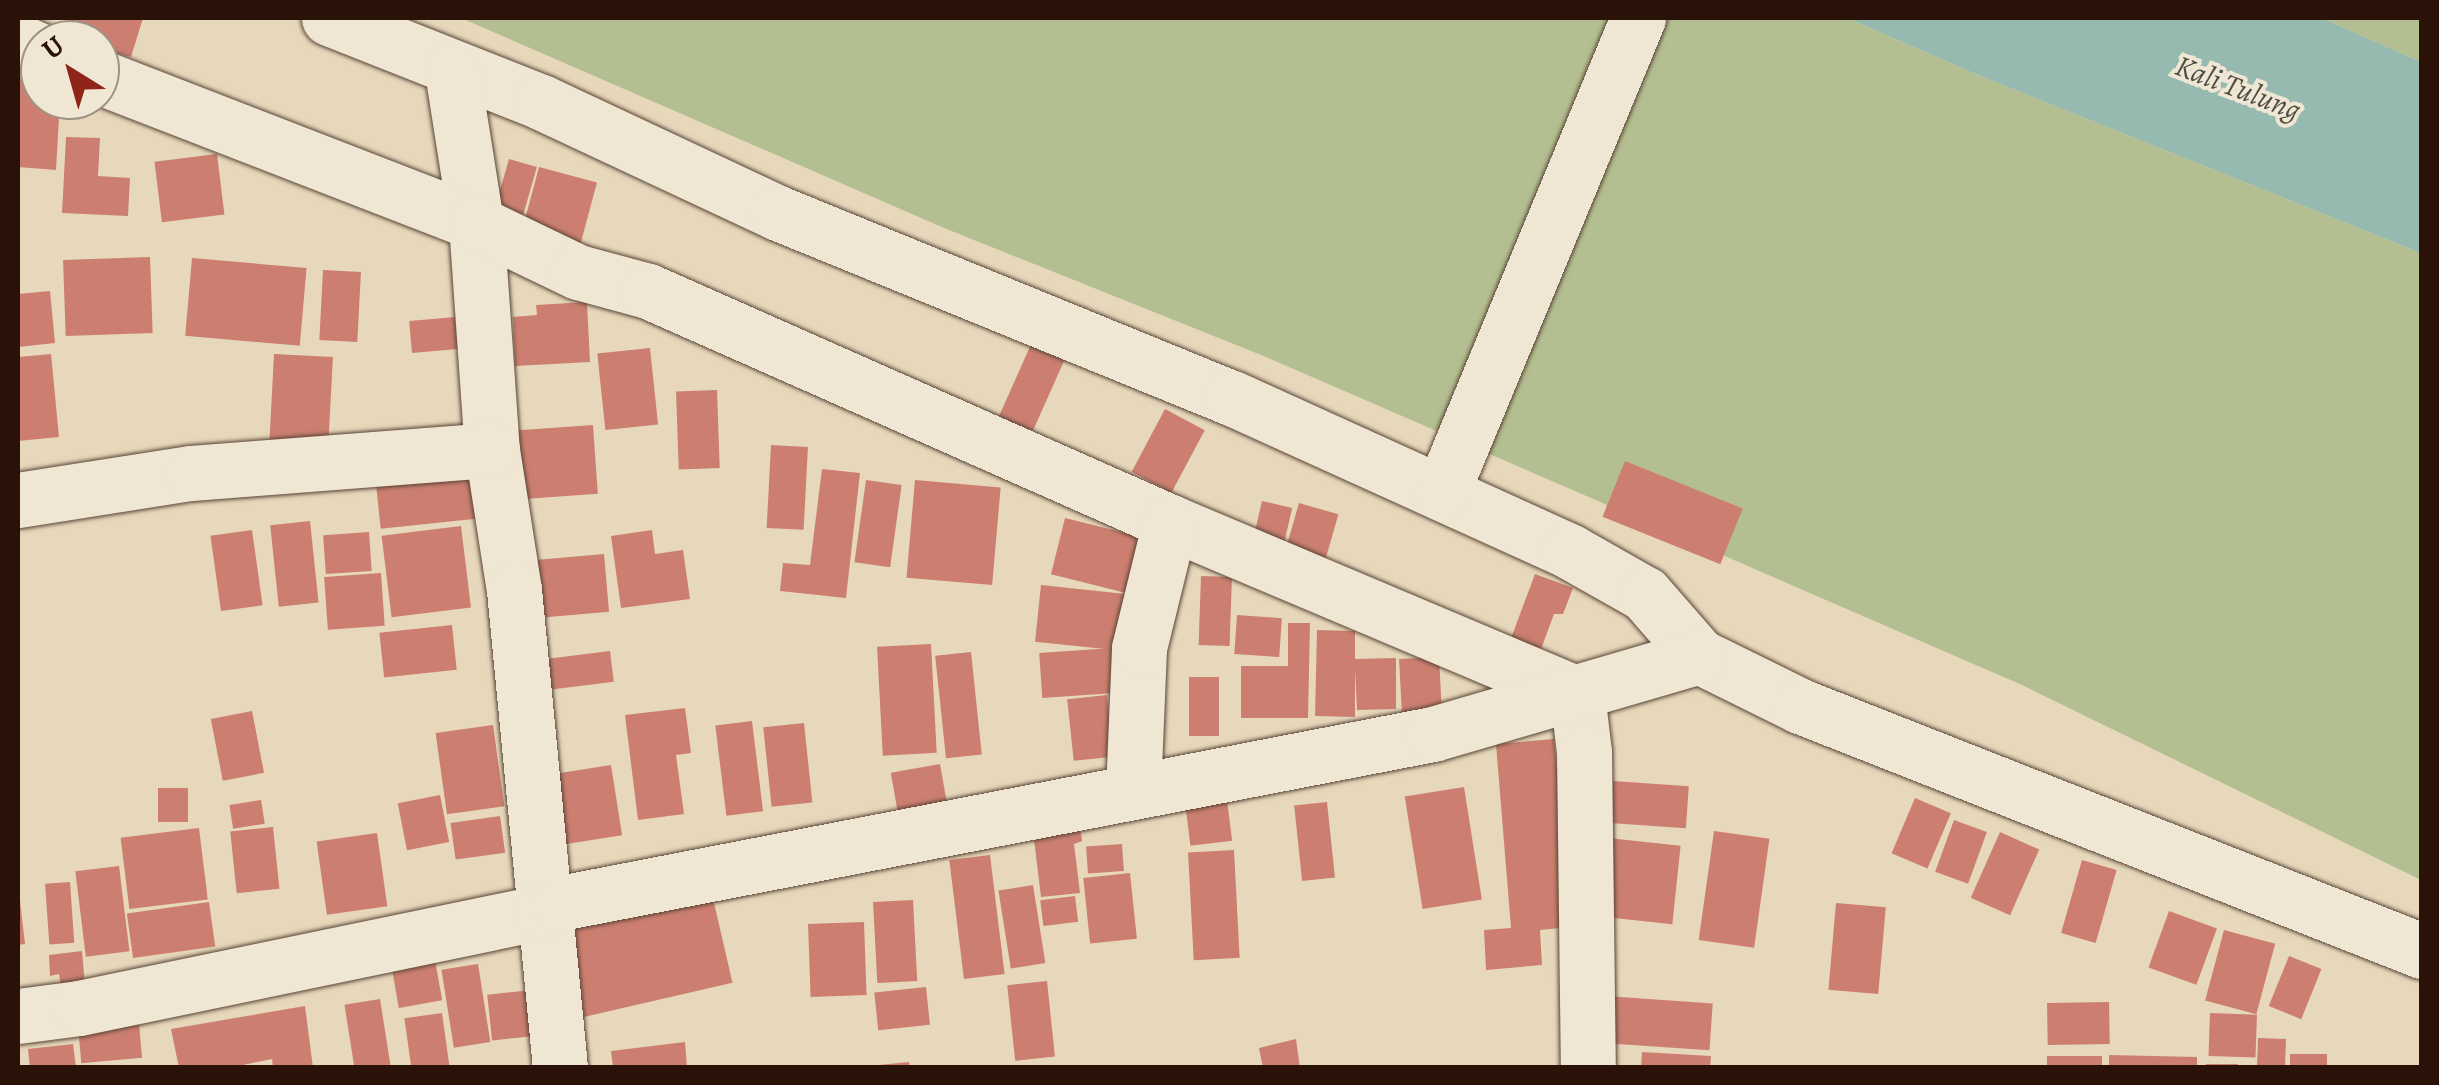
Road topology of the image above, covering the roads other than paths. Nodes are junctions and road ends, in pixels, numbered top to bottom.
1 (328, 18) edge
2 (1638, 18) edge
3 (452, 71) junction
4 (120, 86) edge
5 (476, 223) junction
6 (492, 450) junction
7 (1442, 492) junction
8 (18, 500) edge
9 (1170, 522) junction
10 (1699, 656) junction
11 (1578, 694) junction
12 (1132, 792) junction
13 (544, 912) junction
14 (2422, 951) edge
15 (18, 1016) edge
16 (560, 1068) edge
17 (1588, 1068) edge

1 - 3 street
2 - 7 street
3 - 5 street
3 - 7 street
4 - 5 street
5 - 6 street
5 - 9 street
6 - 8 street
6 - 13 street
7 - 10 street
9 - 11 street
9 - 12 street
10 - 11 street
10 - 14 street
11 - 12 street
11 - 17 street
12 - 13 street
13 - 15 street
13 - 16 street

